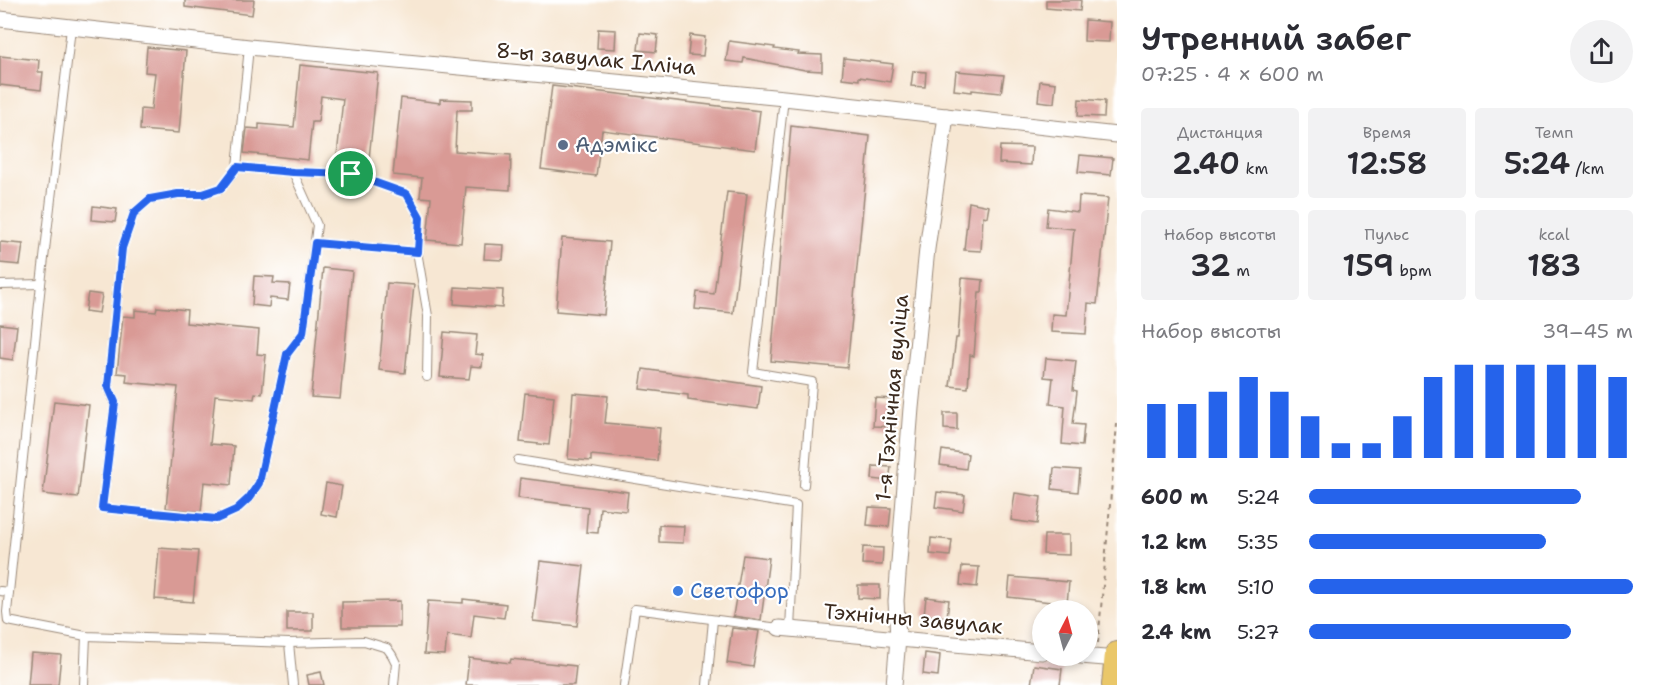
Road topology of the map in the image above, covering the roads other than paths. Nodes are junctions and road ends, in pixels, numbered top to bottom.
1 (0, 19) edge
2 (71, 28) junction
3 (249, 47) junction
4 (784, 98) junction
5 (946, 116) junction
6 (1117, 135) edge
7 (237, 167) junction
8 (293, 172) junction
9 (315, 243) junction
10 (418, 252) junction
11 (41, 284) junction
12 (0, 285) edge
13 (427, 377) dead end
14 (518, 460) dead end
15 (804, 484) dead end
16 (0, 591) edge
17 (9, 592) junction
18 (713, 620) junction
19 (785, 628) junction
20 (86, 636) junction
21 (898, 639) junction
22 (289, 643) junction
23 (1032, 651) edge
24 (1110, 656) edge
25 (84, 685) edge
26 (293, 685) edge
27 (394, 685) edge
28 (624, 685) edge
29 (706, 685) edge
30 (894, 685) edge
31 (1114, 685) edge

1 - 2 street, 8-ы завулак Ілліча
2 - 3 street, 8-ы завулак Ілліча
2 - 11 lane
3 - 4 street, 8-ы завулак Ілліча
3 - 7 lane
4 - 5 street, 8-ы завулак Ілліча
4 - 15 lane
5 - 6 street, 8-ы завулак Ілліча
5 - 21 street, 1-я Тэхнічная вуліца
7 - 8 lane
7 - 9 lane
8 - 9 lane
8 - 10 lane
9 - 10 lane
10 - 13 lane
11 - 12 lane
11 - 17 lane
14 - 19 lane
16 - 17 lane
17 - 20 lane
18 - 19 lane
18 - 28 lane
18 - 29 lane
19 - 21 street, Тэхнічны завулак
20 - 22 lane
20 - 25 lane
21 - 23 street, Тэхнічны завулак
21 - 30 street, 1-я Тэхнічная вуліца
22 - 26 lane
22 - 27 lane
24 - 31 main road

